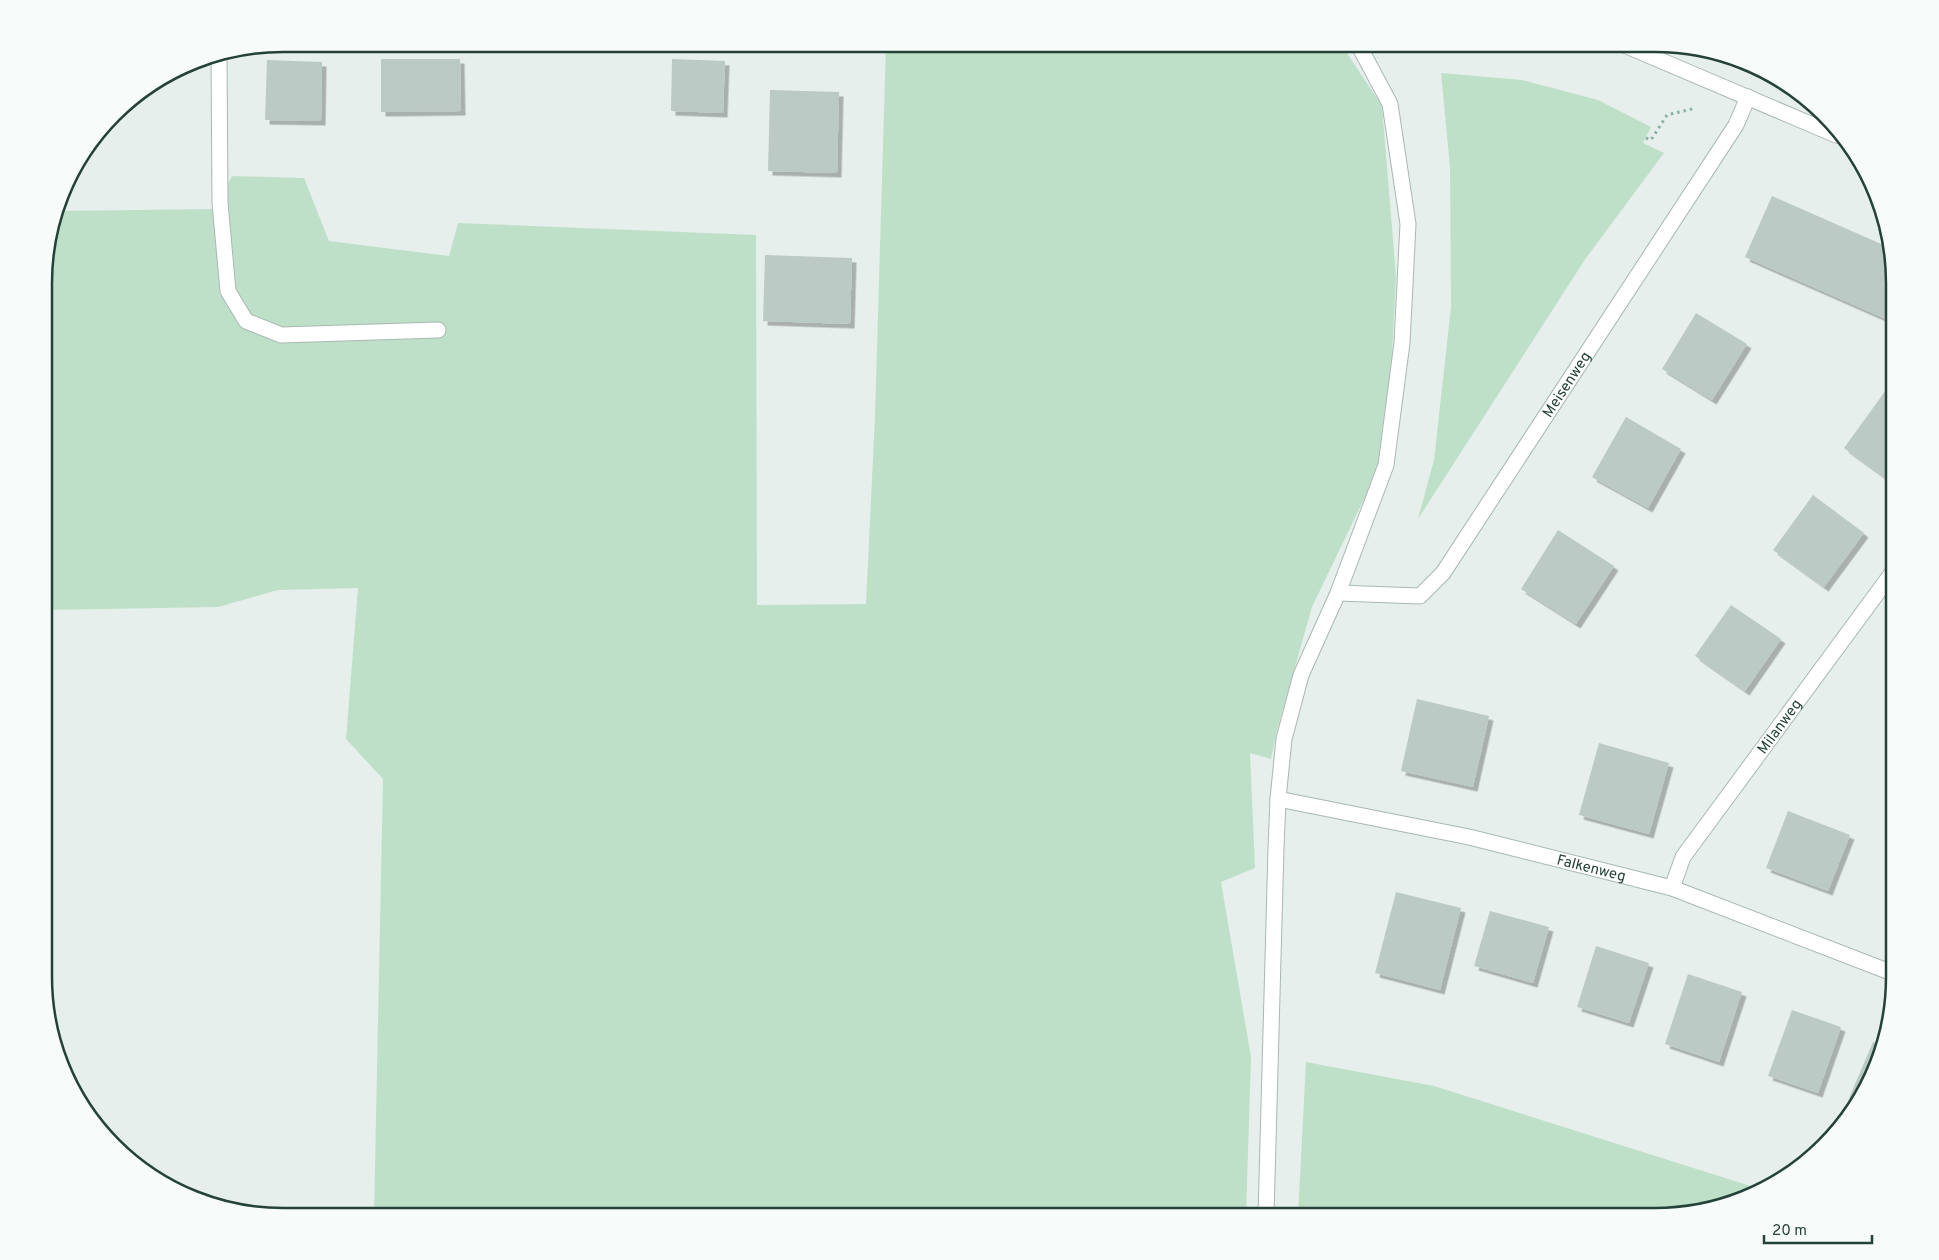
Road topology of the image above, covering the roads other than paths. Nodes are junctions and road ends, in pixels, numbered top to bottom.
1 (1362, 52) edge
2 (1641, 52) edge
3 (219, 62) edge
4 (1748, 97) junction
5 (1830, 133) edge
6 (438, 330) dead end
7 (1886, 581) edge
8 (1338, 593) junction
9 (1278, 799) junction
10 (1672, 888) junction
11 (1886, 971) edge
12 (1266, 1208) edge

1 - 8 street
2 - 4 street
3 - 6 street
4 - 5 street
4 - 8 street, Meisenweg
7 - 10 street, Milanweg
8 - 9 street
9 - 10 street, Falkenweg
9 - 12 street
10 - 11 street, Falkenweg

